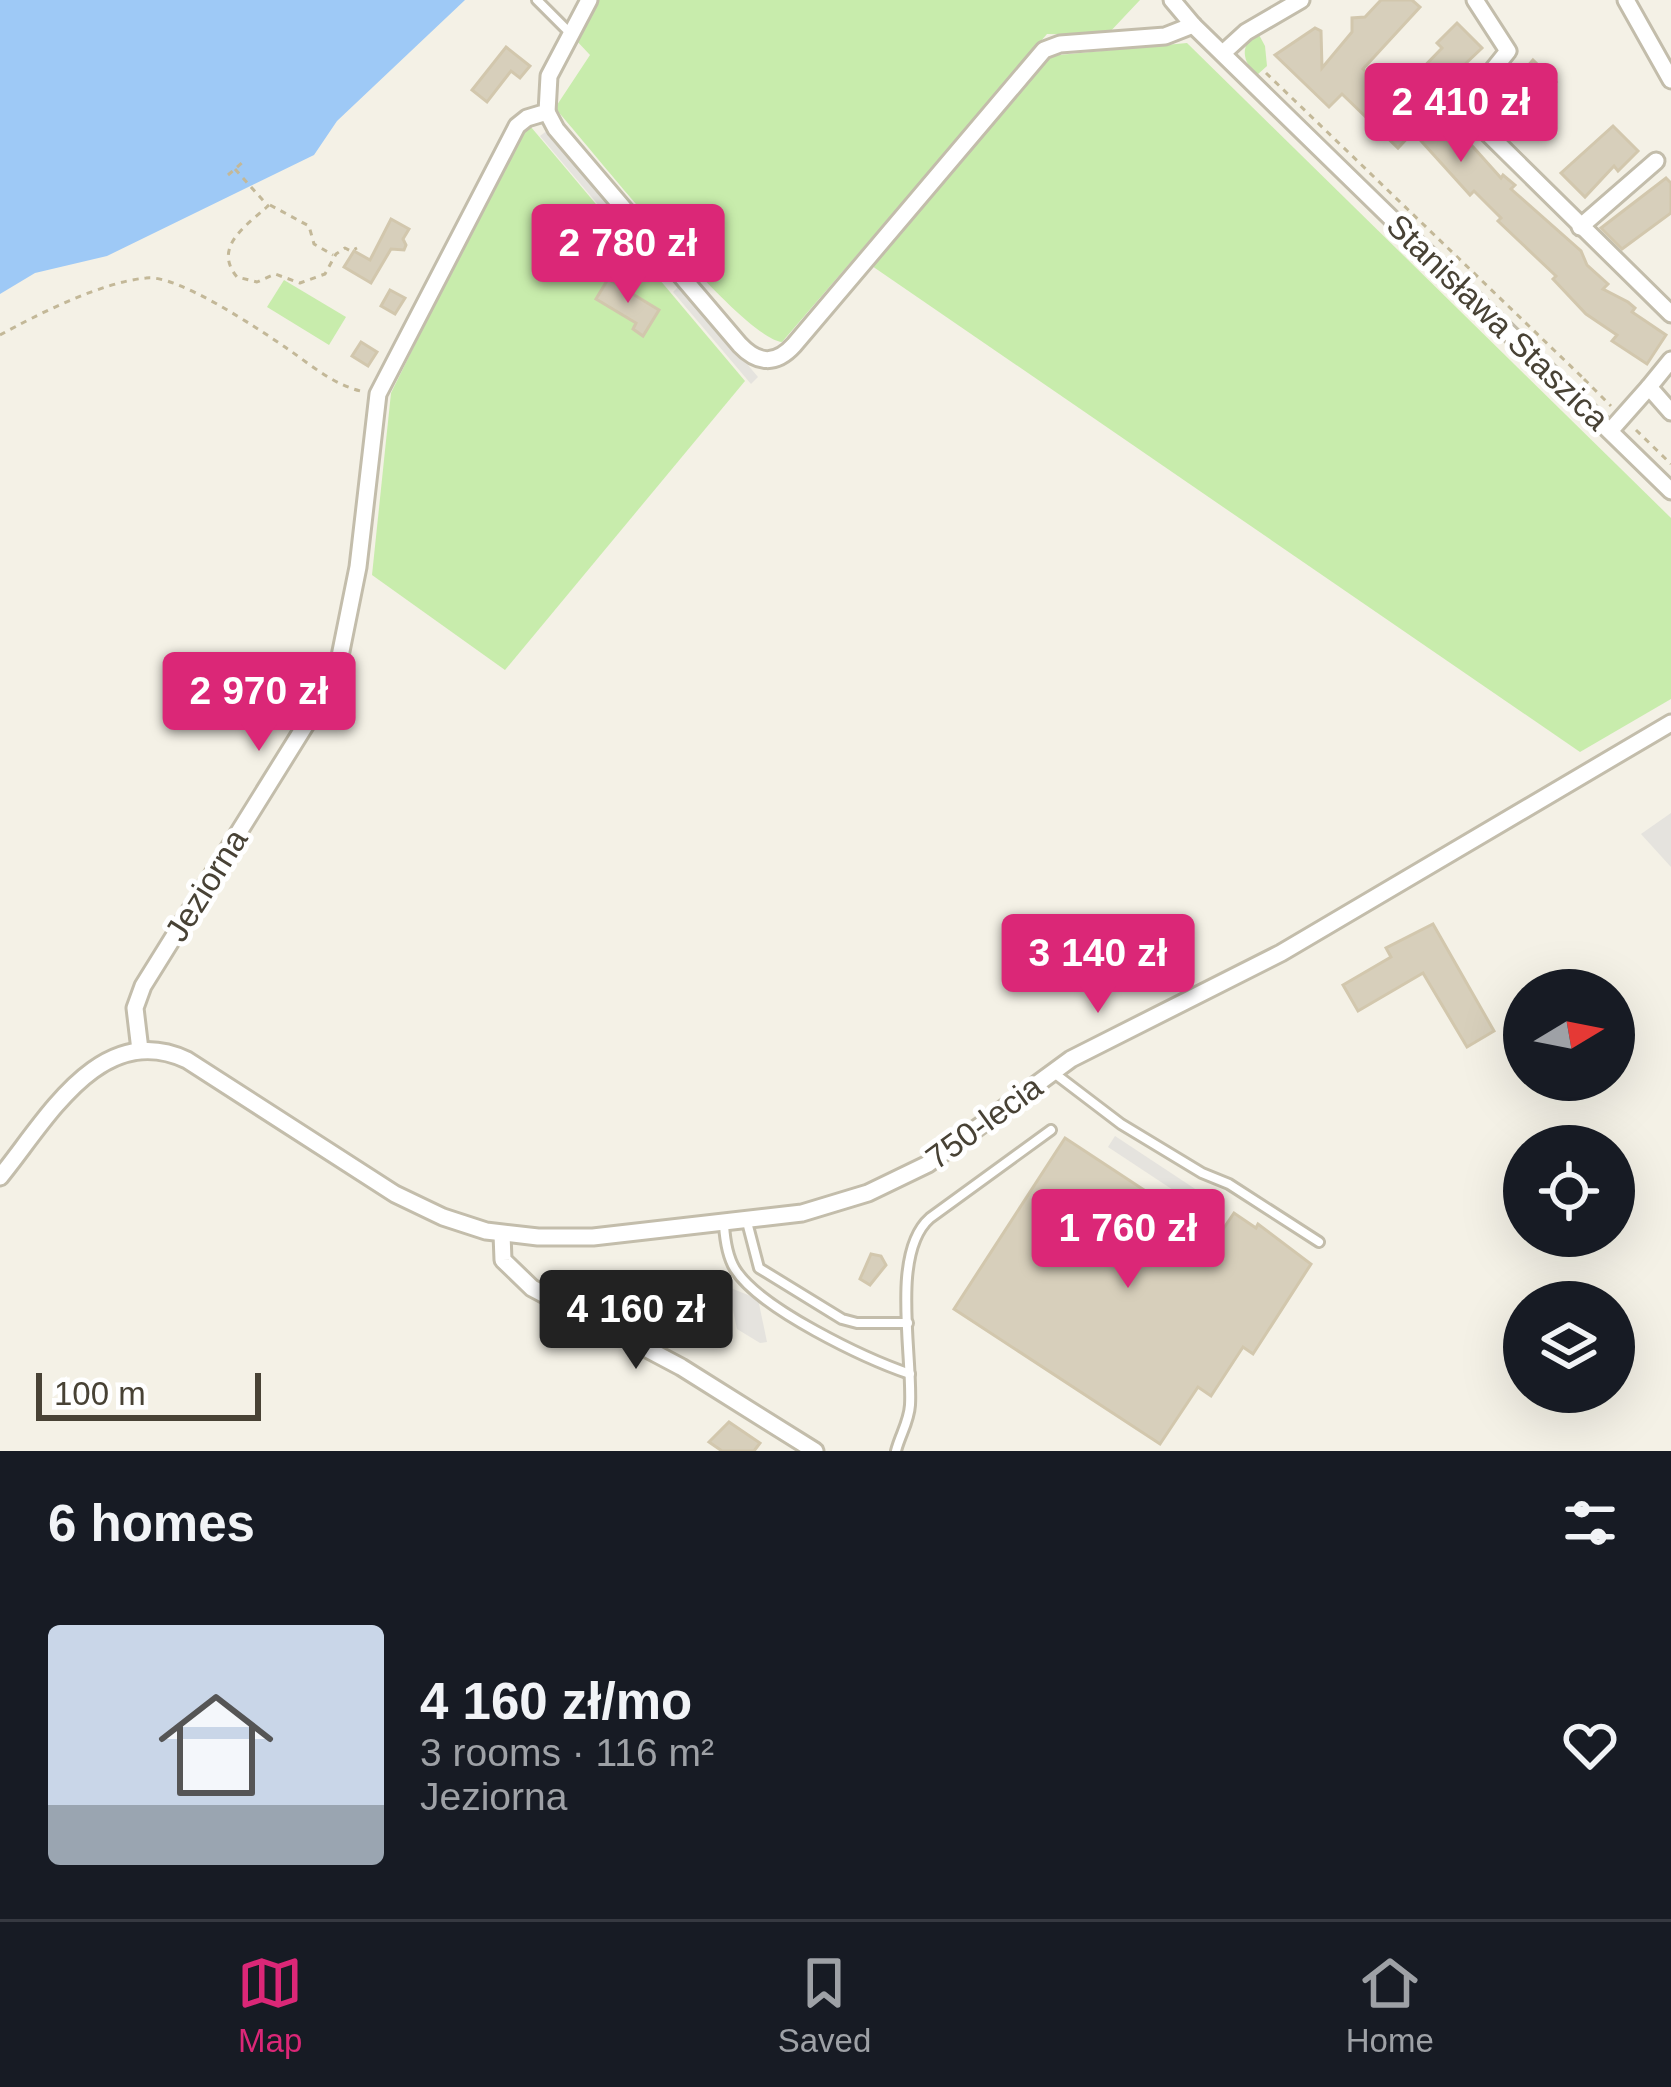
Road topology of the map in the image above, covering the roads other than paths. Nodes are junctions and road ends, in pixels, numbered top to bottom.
1 (537, 0) edge
2 (589, 0) edge
3 (1172, 0) edge
4 (1301, 0) edge
5 (1475, 0) edge
6 (1626, 0) edge
7 (1193, 25) junction
8 (569, 32) junction
9 (1223, 53) junction
10 (1671, 80) edge
11 (547, 112) junction
12 (1657, 161) dead end
13 (1580, 227) junction
14 (1671, 314) edge
15 (1671, 360) edge
16 (1649, 387) junction
17 (1671, 412) edge
18 (1610, 431) junction
19 (1671, 491) edge
20 (1671, 723) edge
21 (140, 1050) junction
22 (1053, 1072) junction
23 (1052, 1130) dead end
24 (0, 1177) edge
25 (747, 1222) junction
26 (724, 1225) junction
27 (502, 1234) junction
28 (1319, 1242) dead end
29 (908, 1323) junction
30 (910, 1374) junction
31 (815, 1451) edge
32 (896, 1451) edge

1 - 8 lane
2 - 8 street
3 - 7 street, Stanisława Staszica
4 - 9 street
5 - 13 street
6 - 10 street
7 - 9 street, Stanisława Staszica
7 - 11 street
8 - 11 street
9 - 18 street, Stanisława Staszica
11 - 21 street, Jeziorna
12 - 13 street
13 - 14 street
15 - 16 street
16 - 17 street
16 - 18 street
18 - 19 street, Stanisława Staszica
20 - 22 street, 750-lecia
21 - 24 street
21 - 27 street
22 - 25 street, 750-lecia
22 - 28 lane
23 - 29 lane
25 - 26 street, 750-lecia
25 - 29 lane
26 - 27 street, 750-lecia
26 - 30 lane
27 - 31 street
29 - 30 lane
30 - 32 lane

